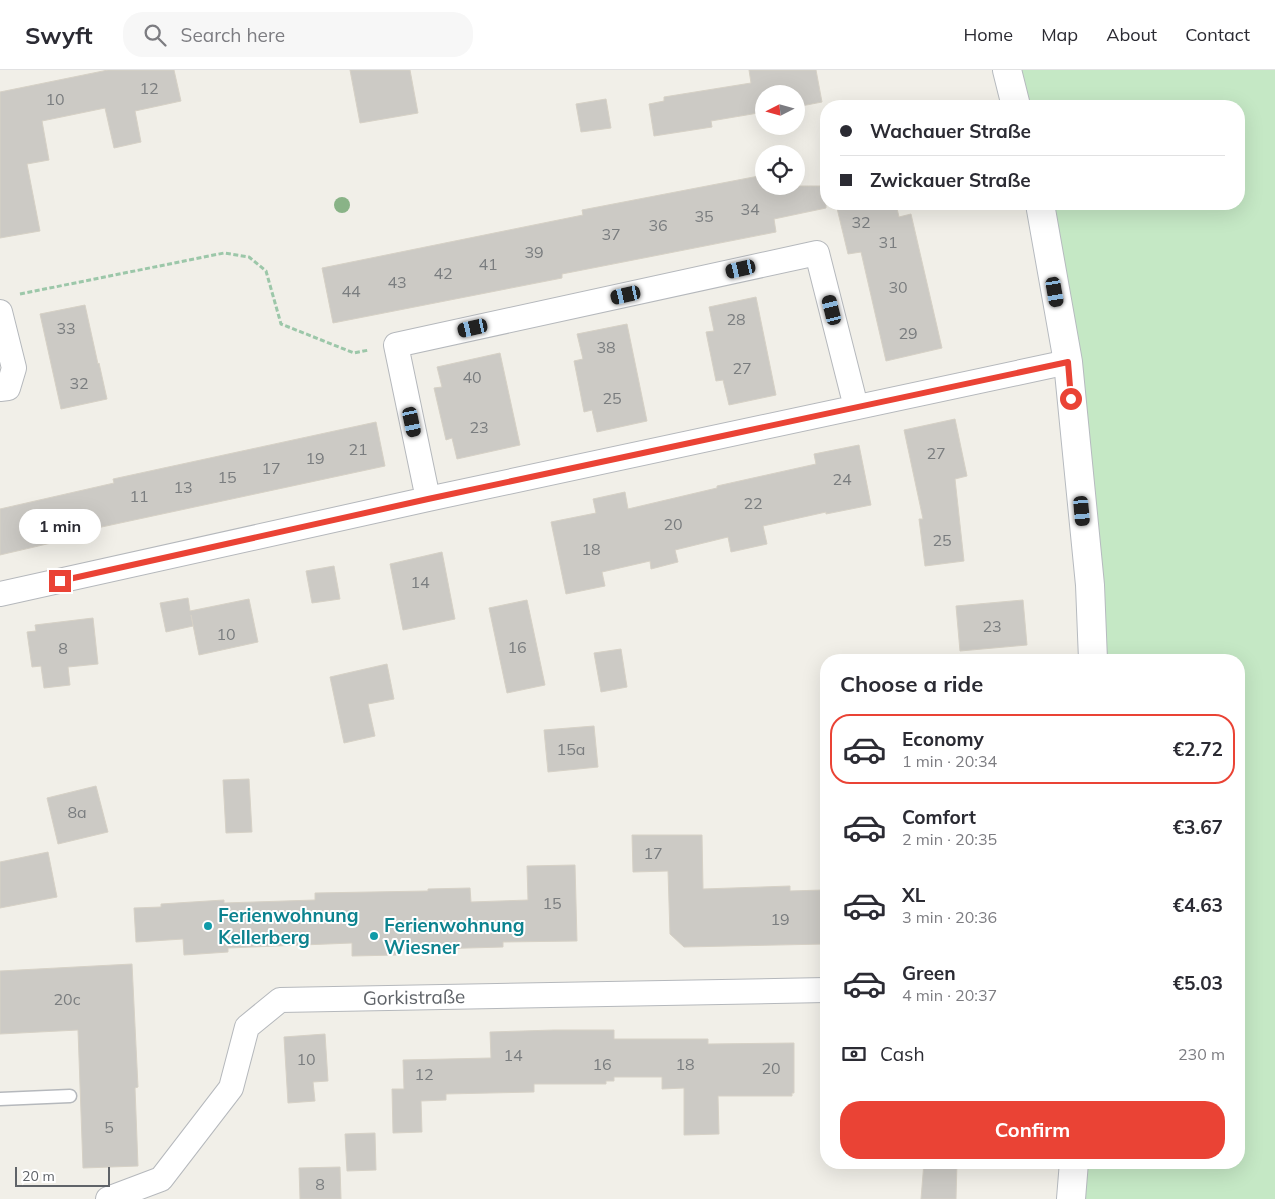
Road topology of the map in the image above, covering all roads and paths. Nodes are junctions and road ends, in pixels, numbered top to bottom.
1 (1007, 70) edge
2 (1014, 100) edge
3 (1041, 210) edge
4 (17, 295) dead end
5 (0, 312) edge
6 (396, 345) junction
7 (1068, 362) junction
8 (0, 389) edge
9 (856, 407) junction
10 (428, 499) junction
11 (0, 594) edge
12 (1093, 654) edge
13 (820, 990) edge
14 (70, 1096) dead end
15 (0, 1099) edge
16 (1073, 1169) edge
17 (108, 1199) edge
18 (1071, 1199) edge

1 - 2 main road
3 - 7 main road
4 - 6 path
5 - 8 street
6 - 9 street
6 - 10 street
7 - 9 street
7 - 12 main road
9 - 10 street
10 - 11 street
13 - 17 street, Gorkistraße
14 - 15 lane
16 - 18 main road

